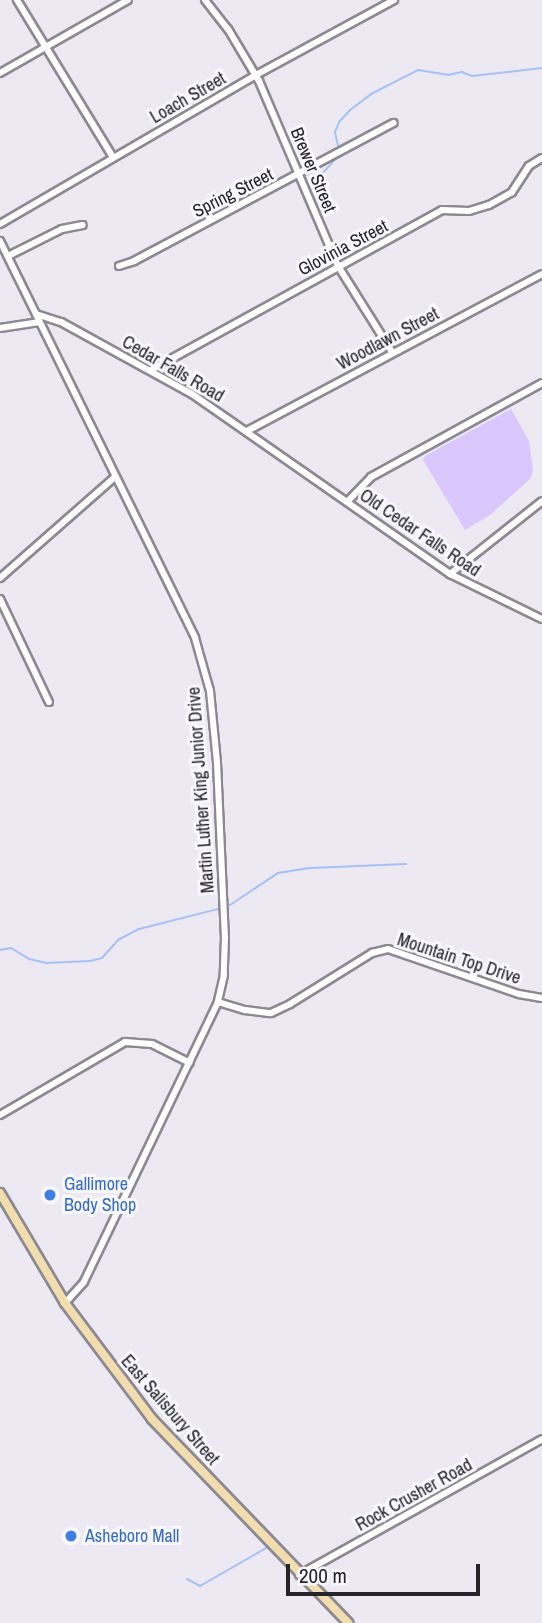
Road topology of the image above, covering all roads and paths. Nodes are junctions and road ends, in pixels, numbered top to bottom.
1 (17, 0) edge
2 (128, 0) edge
3 (205, 0) edge
4 (394, 0) edge
5 (46, 47) junction
6 (0, 73) edge
7 (256, 75) junction
8 (394, 123) dead end
9 (113, 157) junction
10 (542, 158) edge
11 (299, 175) junction
12 (0, 224) edge
13 (83, 225) dead end
14 (0, 241) edge
15 (8, 256) junction
16 (119, 266) dead end
17 (338, 266) junction
18 (542, 274) edge
19 (36, 314) junction
20 (40, 322) junction
21 (0, 328) edge
22 (392, 352) junction
23 (151, 370) junction
24 (542, 383) edge
25 (247, 431) junction
26 (289, 461) joint
27 (115, 477) junction
28 (542, 500) edge
29 (347, 502) junction
30 (450, 574) junction
31 (0, 578) edge
32 (0, 599) edge
33 (542, 619) edge
34 (49, 702) dead end
35 (542, 998) edge
36 (218, 1002) junction
37 (190, 1063) junction
38 (0, 1115) edge
39 (0, 1193) edge
40 (65, 1303) junction
41 (542, 1439) edge
42 (299, 1575) junction
43 (348, 1623) edge

1 - 5 street
2 - 5 street
3 - 7 street, Brewer Street
4 - 7 street, Loach Street
5 - 6 street
5 - 9 street
7 - 9 street, Loach Street
7 - 11 street, Brewer Street
8 - 11 street, Spring Street
9 - 12 street, Loach Street
10 - 17 street, Glovinia Street
11 - 16 street, Spring Street
11 - 17 street, Brewer Street
13 - 15 street
14 - 15 street, Martin Luther King Junior Drive
15 - 19 street, Martin Luther King Junior Drive
17 - 22 street, Brewer Street
17 - 23 street, Glovinia Street
18 - 22 street, Woodlawn Street
19 - 20 street, Martin Luther King Junior Drive
19 - 23 street, Cedar Falls Road
20 - 21 street
20 - 27 street, Martin Luther King Junior Drive
22 - 25 street, Woodlawn Street
23 - 25 street, Cedar Falls Road
24 - 29 street
25 - 26 street, Cedar Falls Road
26 - 29 street, Old Cedar Falls Road
27 - 31 street
27 - 36 street, Martin Luther King Junior Drive
28 - 30 street
29 - 30 street, Old Cedar Falls Road
30 - 33 street, Old Cedar Falls Road
32 - 34 street
35 - 36 street, Mountain Top Drive
36 - 37 street, Martin Luther King Junior Drive
37 - 38 street
37 - 40 street, Martin Luther King Junior Drive
39 - 40 main road, East Salisbury Street
40 - 42 main road, East Salisbury Street
41 - 42 street, Rock Crusher Road
42 - 43 main road, East Salisbury Street

